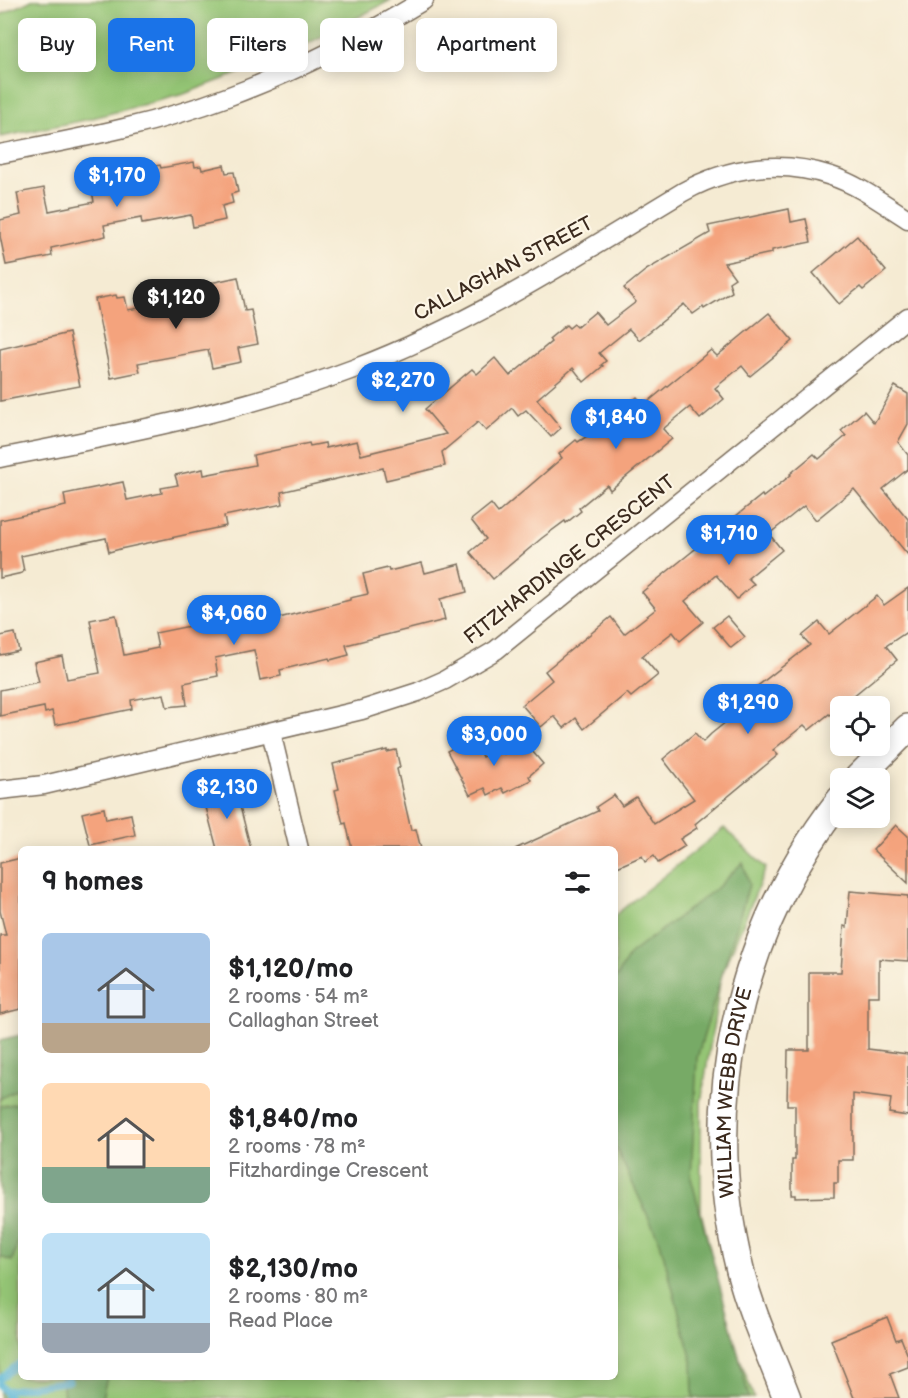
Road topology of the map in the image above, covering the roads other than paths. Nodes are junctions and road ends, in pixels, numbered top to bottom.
1 (424, 0) edge
2 (0, 154) edge
3 (908, 219) edge
4 (908, 317) edge
5 (0, 458) edge
6 (908, 728) edge
7 (271, 732) junction
8 (868, 768) edge
9 (0, 790) edge
10 (830, 814) edge
11 (297, 846) edge
12 (787, 1398) edge

1 - 2 street
3 - 5 street, CALLAGHAN STREET
4 - 7 street, FITZHARDINGE CRESCENT
6 - 8 main road
7 - 9 street, FITZHARDINGE CRESCENT
7 - 11 street
10 - 12 main road, WILLIAM WEBB DRIVE

